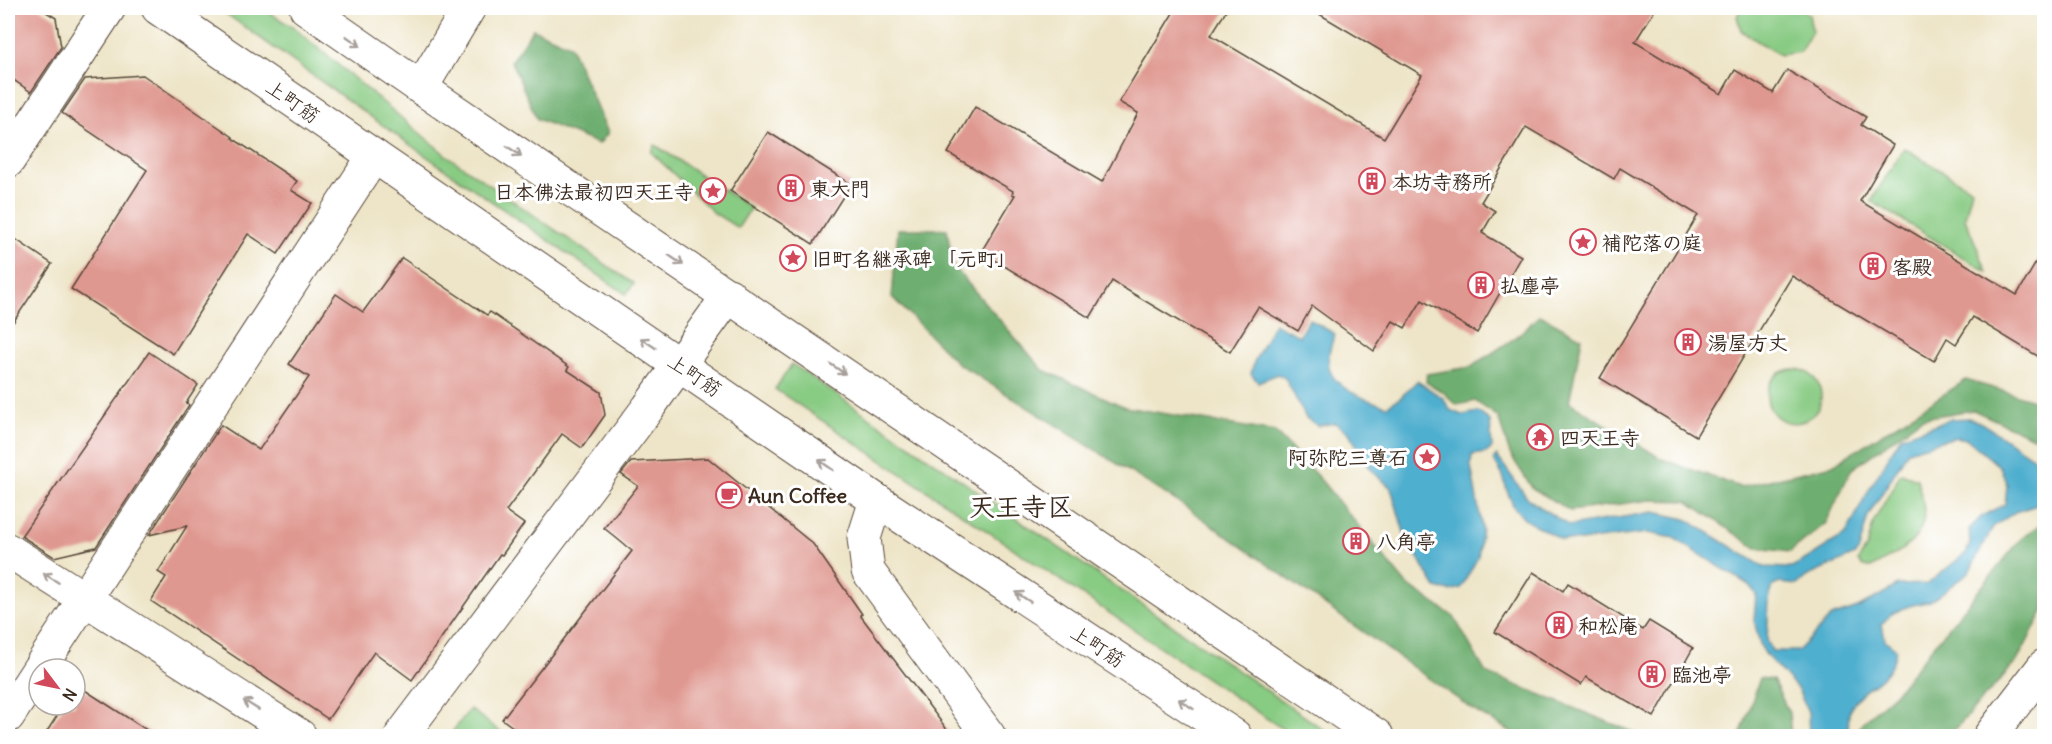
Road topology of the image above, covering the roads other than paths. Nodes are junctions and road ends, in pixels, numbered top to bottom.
1 (109, 8) edge
2 (158, 8) edge
3 (306, 8) edge
4 (469, 8) edge
5 (421, 88) junction
6 (374, 156) junction
7 (8, 161) edge
8 (729, 295) junction
9 (679, 364) junction
10 (876, 500) junction
11 (8, 550) edge
12 (84, 599) junction
13 (2044, 666) edge
14 (8, 716) edge
15 (300, 736) edge
16 (401, 736) edge
17 (989, 736) edge
18 (1235, 736) edge
19 (1377, 736) edge
20 (1990, 736) edge

1 - 7 main road
2 - 6 main road, 上町筋
3 -> 5 main road
4 - 5 main road
5 -> 8 main road
9 -> 6 main road, 上町筋
6 - 12 main road
8 - 9 main road
8 -> 19 main road
10 -> 9 main road, 上町筋
9 - 16 main road
10 - 17 main road
18 -> 10 main road, 上町筋
12 -> 11 main road
12 - 14 main road
15 -> 12 main road
13 - 20 main road

